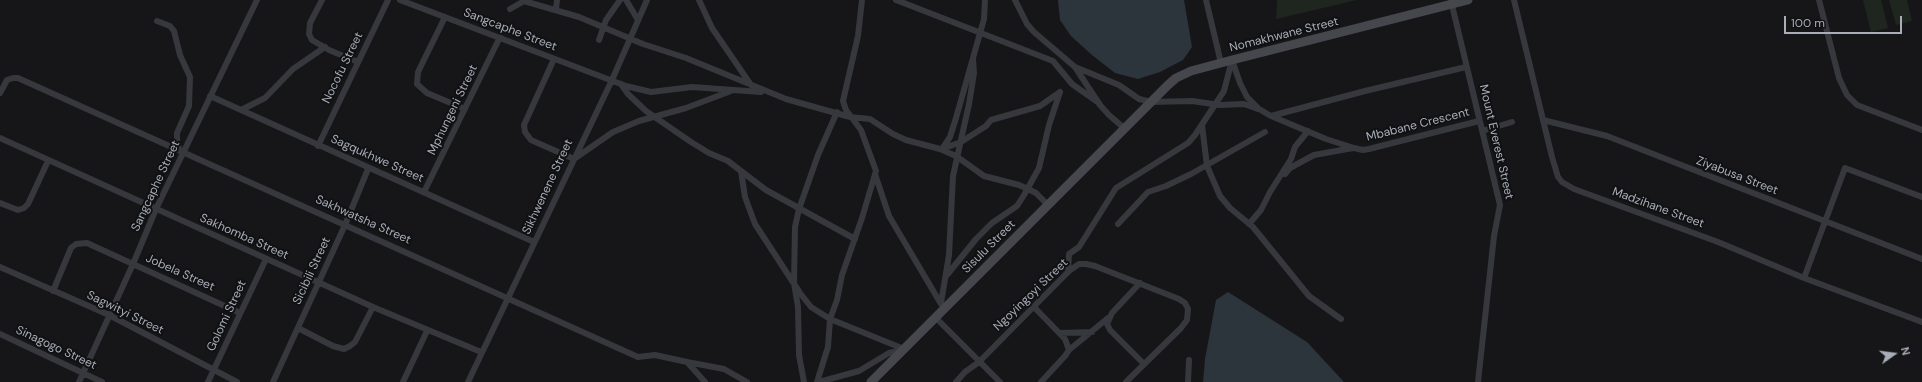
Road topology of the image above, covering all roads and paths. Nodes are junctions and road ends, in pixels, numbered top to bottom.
1 (257, 0) edge
2 (322, 0) edge
3 (388, 0) edge
4 (400, 0) edge
5 (557, 0) edge
6 (620, 0) edge
7 (626, 0) edge
8 (647, 0) edge
9 (698, 0) edge
10 (862, 0) edge
11 (896, 0) edge
12 (985, 0) edge
13 (1015, 0) edge
14 (1206, 0) edge
15 (1468, 0) edge
16 (1514, 0) edge
17 (1819, 0) edge
18 (525, 1) edge
19 (1451, 2) edge
20 (510, 9) dead end
21 (556, 10) junction
22 (445, 17) junction
23 (157, 20) dead end
24 (638, 20) junction
25 (603, 27) junction
26 (981, 32) junction
27 (500, 37) junction
28 (630, 39) junction
29 (599, 40) dead end
30 (325, 47) junction
31 (554, 59) junction
32 (973, 59) junction
33 (1232, 60) junction
34 (358, 62) junction
35 (1221, 63) junction
36 (1075, 67) junction
37 (1466, 67) junction
38 (612, 80) junction
39 (621, 84) junction
40 (752, 85) junction
41 (735, 89) junction
42 (0, 93) edge
43 (768, 93) junction
44 (210, 96) junction
45 (1099, 102) junction
46 (1151, 102) junction
47 (1214, 104) junction
48 (465, 109) junction
49 (1259, 109) junction
50 (241, 110) junction
51 (837, 112) junction
52 (850, 116) junction
53 (1271, 116) junction
54 (656, 118) junction
55 (1543, 120) junction
56 (1480, 121) junction
57 (1512, 122) dead end
58 (1202, 125) junction
59 (1124, 128) junction
60 (1922, 130) edge
61 (1308, 131) junction
62 (1482, 131) junction
63 (1265, 132) dead end
64 (0, 138) edge
65 (962, 141) junction
66 (318, 146) junction
67 (1354, 148) junction
68 (942, 150) junction
69 (182, 152) junction
70 (958, 158) junction
71 (574, 159) junction
72 (48, 161) junction
73 (1208, 166) junction
74 (368, 169) junction
75 (741, 171) junction
76 (875, 174) junction
77 (1277, 181) junction
78 (1028, 189) junction
79 (424, 192) junction
80 (1922, 197) edge
81 (0, 203) edge
82 (1048, 205) junction
83 (799, 208) junction
84 (156, 209) junction
85 (1824, 222) junction
86 (1118, 224) dead end
87 (1249, 224) junction
88 (345, 225) junction
89 (856, 239) junction
90 (534, 242) junction
91 (266, 259) junction
92 (1922, 259) edge
93 (133, 264) junction
94 (0, 267) edge
95 (1068, 272) junction
96 (947, 276) junction
97 (1804, 278) junction
98 (318, 281) junction
99 (794, 283) junction
100 (1140, 283) junction
101 (53, 291) junction
102 (507, 296) junction
103 (942, 303) junction
104 (373, 307) junction
105 (1034, 307) junction
106 (240, 312) junction
107 (109, 315) junction
108 (938, 316) junction
109 (1108, 318) junction
110 (830, 319) junction
111 (1341, 319) dead end
112 (1922, 322) edge
113 (298, 328) junction
114 (427, 331) junction
115 (1092, 332) junction
116 (1060, 333) junction
117 (0, 334) edge
118 (904, 349) junction
119 (1069, 350) junction
120 (481, 352) junction
121 (1189, 360) dead end
122 (687, 362) junction
123 (979, 362) junction
124 (1144, 364) junction
125 (214, 370) junction
126 (83, 372) junction
127 (79, 382) edge
128 (102, 382) edge
129 (208, 382) edge
130 (237, 382) edge
131 (273, 382) edge
132 (404, 382) edge
133 (468, 382) edge
134 (705, 382) edge
135 (747, 382) edge
136 (804, 382) edge
137 (818, 382) edge
138 (871, 382) edge
139 (956, 382) edge
140 (1000, 382) edge
141 (1041, 382) edge
142 (1126, 382) edge
143 (1188, 382) edge
144 (1478, 382) edge

1 - 44 street, Sangcaphe Street
2 - 30 street
3 - 34 street, Nocofu Street
4 - 22 street, Sangcaphe Street
5 - 21 street
6 - 25 street
7 - 24 street
8 - 24 street, Sikhwenene Street
9 - 40 street
10 - 52 street
11 - 26 street
12 - 26 street
13 - 36 street
14 - 35 street
15 - 19 street, Nomakhwane Street
16 - 55 street, Madzihane Street
17 - 60 street
18 - 20 street
18 - 21 street
19 - 33 street, Nomakhwane Street
19 - 37 street, Mount Everest Street
21 - 25 street
22 - 27 street, Sangcaphe Street
22 - 48 street
23 - 69 street
24 - 28 street, Sikhwenene Street
25 - 28 street
25 - 29 street
26 - 32 street
26 - 45 street
27 - 31 street, Sangcaphe Street
27 - 48 street, Mphungeni Street
28 - 38 street, Sikhwenene Street
28 - 40 street
30 - 34 street
30 - 50 street
31 - 38 street, Sangcaphe Street
31 - 71 street
32 - 65 street
32 - 68 street
33 - 35 street, Nomakhwane Street
33 - 47 street
33 - 49 street, Mbabane Crescent
34 - 66 street, Nocofu Street
35 - 46 street, Nomakhwane Street
36 - 45 street
36 - 46 street
37 - 53 street
37 - 56 street, Mount Everest Street
38 - 39 street, Sangcaphe Street
38 - 71 street, Sikhwenene Street
39 - 41 street, Sangcaphe Street
39 - 54 street
40 - 43 street
41 - 43 street, Sangcaphe Street
41 - 54 street
42 - 69 street, Sakhwatsha Street
43 - 51 street
44 - 50 street, Sagqukhwe Street
44 - 69 street, Sangcaphe Street
45 - 59 street
46 - 47 street
46 - 59 street, Nomakhwane Street
47 - 49 street
47 - 58 street
48 - 79 street, Mphungeni Street
49 - 53 street, Mbabane Crescent
50 - 66 street, Sagqukhwe Street
51 - 52 street
51 - 83 street
52 - 68 street
52 - 76 street
53 - 61 street, Mbabane Crescent
54 - 71 street
54 - 75 street
55 - 85 street, Ziyabusa Street
55 - 97 street, Madzihane Street
56 - 62 street, Mount Everest Street
56 - 67 street, Mbabane Crescent
57 - 62 street
58 - 73 street
58 - 95 street
59 - 82 street, Sisulu Street
61 - 67 street, Mbabane Crescent
61 - 77 street
62 - 144 street, Mount Everest Street
63 - 73 street
64 - 72 street, Sakhomba Street
65 - 68 street
65 - 70 street
65 - 78 street
66 - 74 street, Sagqukhwe Street
67 - 77 street
68 - 70 street
69 - 84 street, Sangcaphe Street
69 - 88 street, Sakhwatsha Street
70 - 78 street
70 - 96 street
71 - 90 street, Sikhwenene Street
72 - 81 street
72 - 84 street, Sakhomba Street
73 - 86 street
73 - 87 street
74 - 79 street, Sagqukhwe Street
74 - 88 street, Sicibili Street
75 - 83 street
75 - 99 street
76 - 89 street
76 - 103 street
77 - 87 street
78 - 82 street
78 - 96 street
79 - 90 street, Sagqukhwe Street
80 - 85 street
82 - 108 street, Sisulu Street
83 - 89 street
83 - 99 street
84 - 91 street, Sakhomba Street
84 - 93 street, Sangcaphe Street
85 - 92 street, Ziyabusa Street
85 - 97 street
87 - 111 street
88 - 98 street, Sicibili Street
88 - 102 street, Sakhwatsha Street
89 - 110 street
90 - 102 street, Sikhwenene Street
91 - 98 street, Sakhomba Street
91 - 106 street, Golomi Street
93 - 101 street, Jobela Street
93 - 106 street, Jobela Street
93 - 107 street, Sangcaphe Street
94 - 101 street, Sagwityi Street
95 - 100 street, Ngoyingoyi Street
95 - 105 street, Ngoyingoyi Street
96 - 103 street
97 - 112 street, Madzihane Street
98 - 104 street, Sakhomba Street
98 - 113 street, Sicibili Street
99 - 110 street
99 - 136 street
100 - 109 street
100 - 124 street, Ngoyingoyi Street
101 - 107 street, Sagwityi Street
102 - 120 street, Sikhwenene Street
102 - 122 street, Sakhwatsha Street
103 - 108 street
104 - 113 street
104 - 114 street, Sakhomba Street
105 - 116 street
105 - 123 street, Ngoyingoyi Street
106 - 125 street, Golomi Street
107 - 125 street, Sagwityi Street
107 - 126 street, Sangcaphe Street
108 - 118 street, Sisulu Street
108 - 123 street
109 - 115 street
109 - 124 street
110 - 118 street
110 - 137 street
113 - 131 street, Sicibili Street
114 - 120 street, Sakhomba Street
114 - 132 street
115 - 116 street
115 - 119 street
116 - 119 street
117 - 126 street, Sinagogo Street
118 - 137 street
118 - 138 street, Sisulu Street
119 - 141 street
120 - 133 street, Sikhwenene Street
121 - 143 street
122 - 134 street
122 - 135 street, Sakhwatsha Street
123 - 139 street, Ngoyingoyi Street
123 - 140 street
124 - 142 street, Ngoyingoyi Street
125 - 129 street, Golomi Street
125 - 130 street, Sagwityi Street
126 - 127 street, Sangcaphe Street
126 - 128 street, Sinagogo Street

